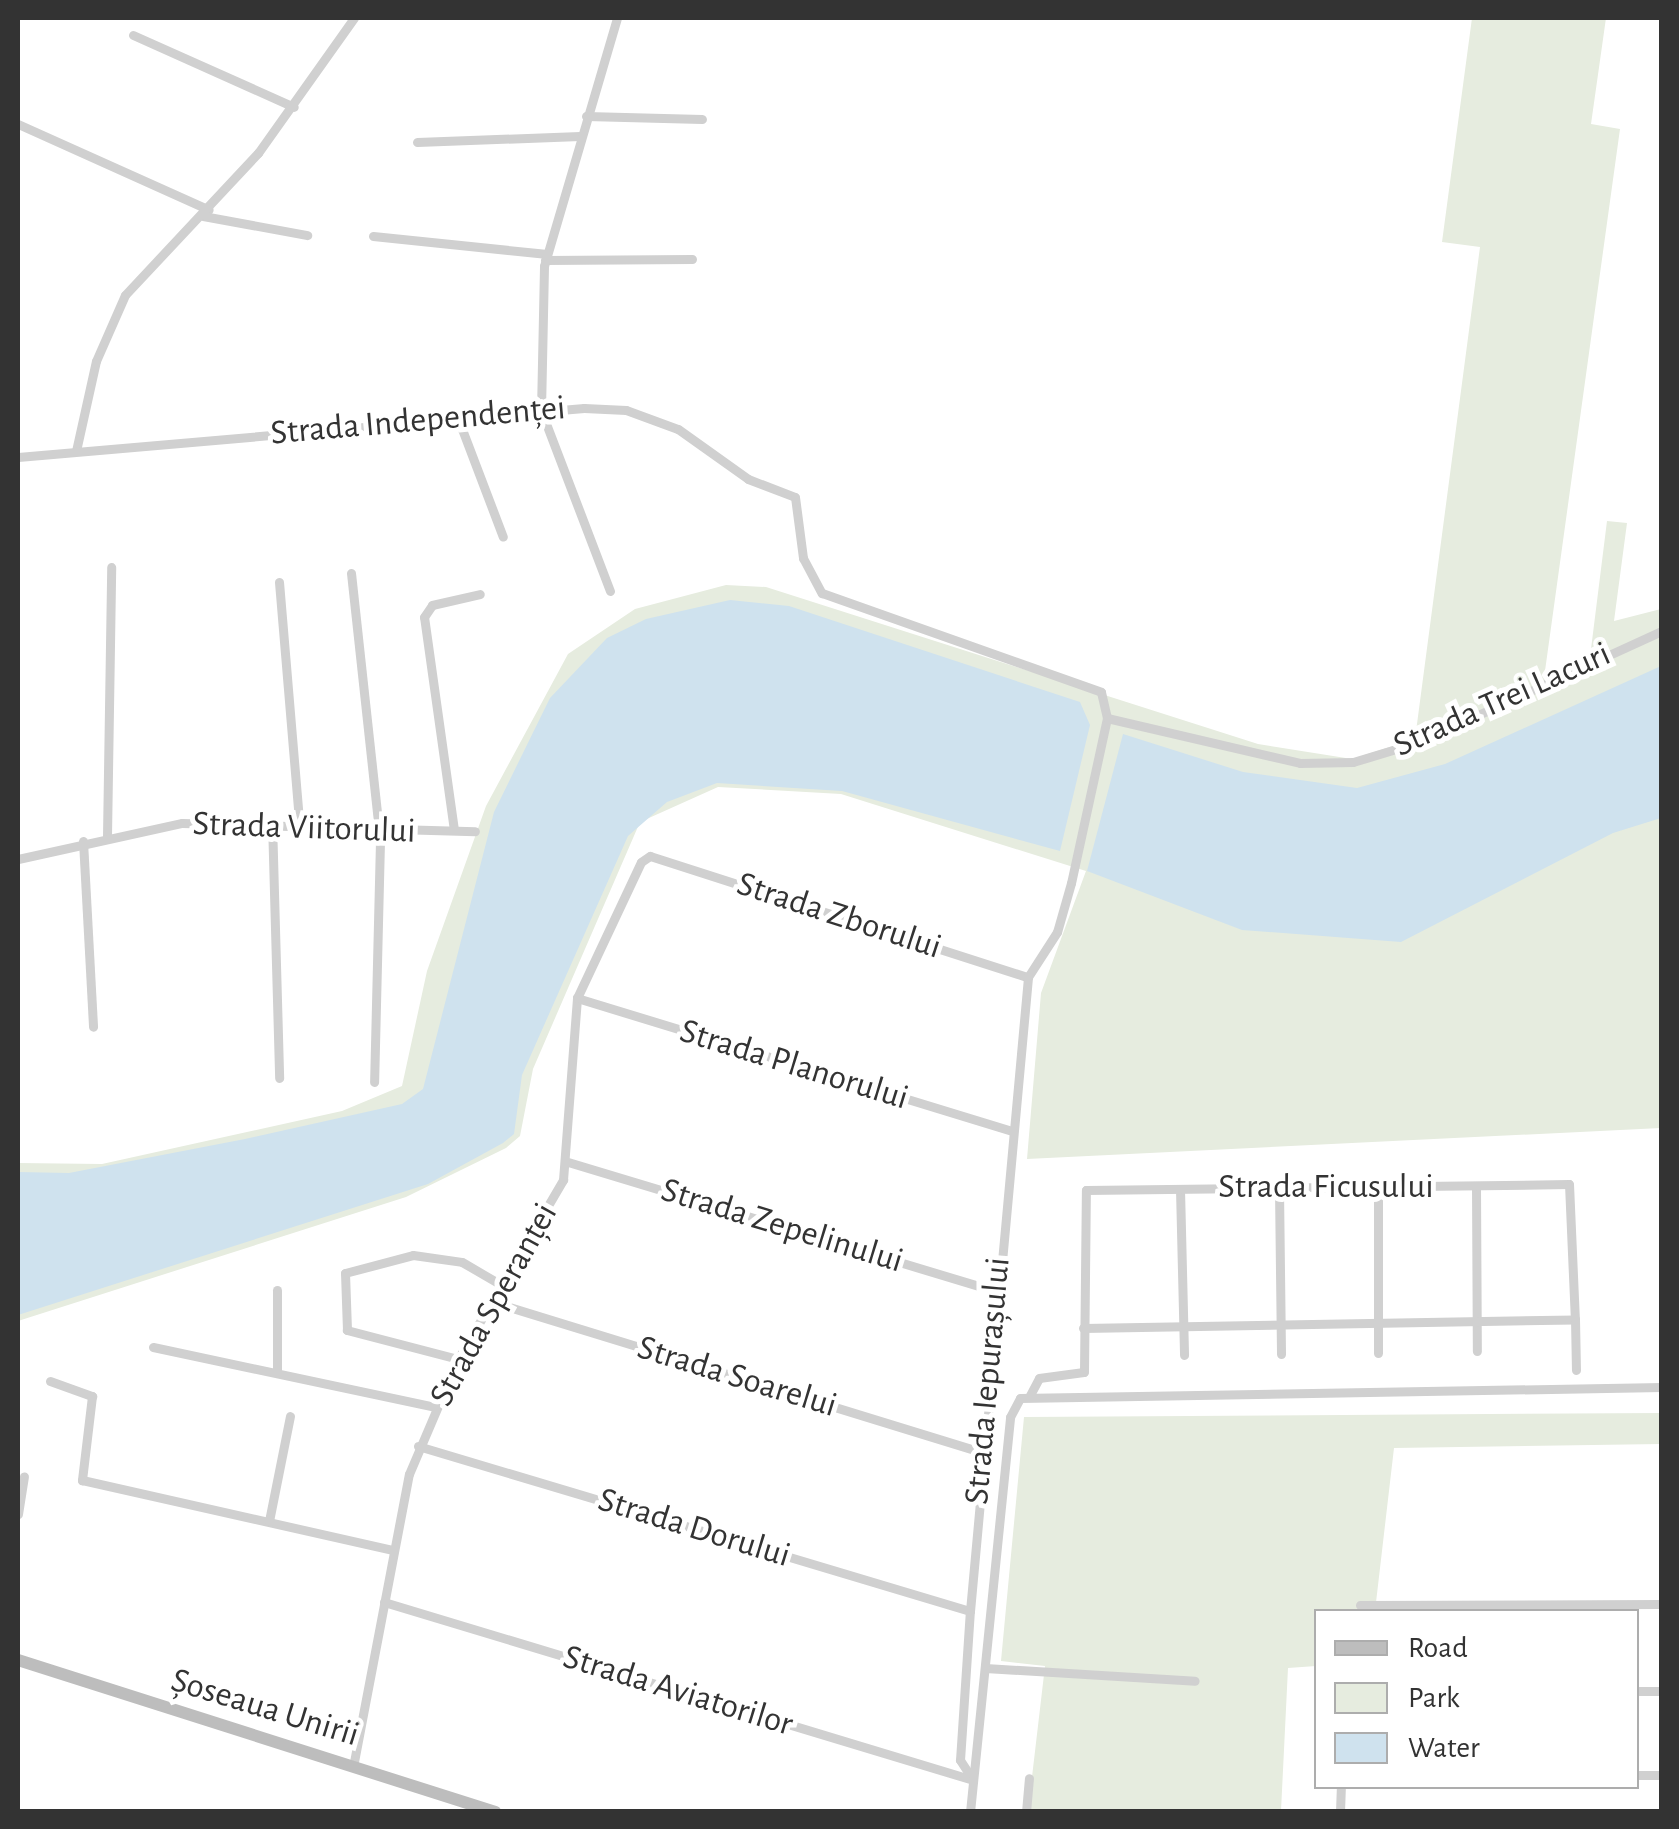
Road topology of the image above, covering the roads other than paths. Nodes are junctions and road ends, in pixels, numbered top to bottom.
1 (354, 18) edge
2 (617, 18) edge
3 (133, 35) dead end
4 (294, 107) junction
5 (586, 116) junction
6 (702, 119) dead end
7 (18, 124) edge
8 (580, 136) junction
9 (417, 142) dead end
10 (206, 213) junction
11 (307, 235) dead end
12 (372, 236) dead end
13 (546, 257) junction
14 (692, 259) dead end
15 (541, 410) junction
16 (457, 416) junction
17 (76, 450) junction
18 (18, 457) edge
19 (503, 538) dead end
20 (110, 566) dead end
21 (351, 573) dead end
22 (279, 582) dead end
23 (610, 591) dead end
24 (480, 594) dead end
25 (1662, 631) edge
26 (1107, 718) junction
27 (299, 821) junction
28 (272, 822) junction
29 (454, 830) junction
30 (474, 830) dead end
31 (376, 834) junction
32 (108, 836) junction
33 (83, 841) junction
34 (650, 856) joint
35 (18, 859) edge
36 (1028, 977) junction
37 (577, 998) junction
38 (94, 1028) dead end
39 (280, 1078) dead end
40 (374, 1082) dead end
41 (1011, 1131) junction
42 (568, 1162) junction
43 (1476, 1186) junction
44 (1180, 1188) junction
45 (1279, 1188) junction
46 (1378, 1188) junction
47 (503, 1286) junction
48 (277, 1290) dead end
49 (995, 1291) junction
50 (493, 1302) junction
51 (1575, 1319) junction
52 (1478, 1322) junction
53 (1377, 1325) junction
54 (1182, 1326) junction
55 (1280, 1327) junction
56 (1083, 1328) junction
57 (153, 1347) dead end
58 (1477, 1351) dead end
59 (1184, 1354) dead end
60 (1281, 1354) dead end
61 (1378, 1354) dead end
62 (458, 1359) junction
63 (1576, 1370) dead end
64 (276, 1373) junction
65 (50, 1381) dead end
66 (1662, 1386) edge
67 (1024, 1397) junction
68 (435, 1407) junction
69 (290, 1416) dead end
70 (418, 1446) junction
71 (980, 1452) junction
72 (24, 1476) dead end
73 (18, 1514) edge
74 (268, 1521) junction
75 (393, 1550) junction
76 (384, 1602) junction
77 (1360, 1604) dead end
78 (1662, 1604) edge
79 (970, 1611) junction
80 (18, 1660) edge
81 (984, 1668) junction
82 (1195, 1681) dead end
83 (353, 1767) junction
84 (1029, 1778) dead end
85 (973, 1780) junction
86 (456, 1806) edge
87 (494, 1812) edge
88 (970, 1812) edge
89 (1026, 1812) edge

1 - 4 street
2 - 5 street
3 - 4 street
4 - 10 street
5 - 6 street
5 - 8 street
7 - 10 street
8 - 9 street
8 - 13 street
10 - 11 street
10 - 17 street
12 - 13 street
13 - 14 street
13 - 15 street
15 - 16 street, Strada Independenței
15 - 23 street
15 - 26 street, Strada Independenței
16 - 17 street, Strada Independenței
16 - 19 street
17 - 18 street, Strada Independenței
20 - 32 street
21 - 31 street
22 - 27 street
24 - 29 street
25 - 26 street, Strada Trei Lacuri
26 - 36 street
27 - 28 street, Strada Viitorului
27 - 31 street, Strada Viitorului
28 - 32 street, Strada Viitorului
28 - 39 street
29 - 30 street, Strada Viitorului
29 - 31 street, Strada Viitorului
31 - 40 street
32 - 33 street, Strada Viitorului
33 - 35 street, Strada Viitorului
33 - 38 street
34 - 36 street, Strada Zborului
34 - 37 street, Strada Speranței
36 - 41 street, Strada Iepurașului
37 - 41 street, Strada Planorului
37 - 42 street, Strada Speranței
41 - 49 street, Strada Iepurașului
42 - 47 street, Strada Speranței
42 - 49 street, Strada Zepelinului
43 - 46 street, Strada Ficusului
43 - 51 street, Strada Ficusului
43 - 52 street
44 - 45 street, Strada Ficusului
44 - 54 street
44 - 56 street, Strada Ficusului
45 - 46 street, Strada Ficusului
45 - 55 street
46 - 53 street
47 - 50 street, Strada Speranței
47 - 62 street
48 - 64 street
49 - 71 street, Strada Iepurașului
50 - 62 street, Strada Speranței
50 - 71 street, Strada Soarelui
51 - 52 street
51 - 63 street, Strada Ficusului
52 - 53 street
52 - 58 street
53 - 55 street
53 - 61 street
54 - 55 street
54 - 56 street
54 - 59 street
55 - 60 street
56 - 67 street, Strada Ficusului
57 - 64 street
62 - 68 street, Strada Speranței
64 - 68 street
65 - 74 street
66 - 67 street
67 - 81 street, Strada Iepurașului
68 - 70 street, Strada Speranței
69 - 74 street
70 - 75 street, Strada Speranței
70 - 79 street, Strada Dorului
71 - 79 street, Strada Iepurașului
72 - 73 street
74 - 75 street
75 - 76 street, Strada Speranței
76 - 83 street, Strada Speranței
76 - 85 street, Strada Aviatorilor
77 - 78 street
79 - 85 street, Strada Iepurașului
80 - 83 main road, Șoseaua Unirii
81 - 82 street
81 - 85 street, Strada Iepurașului
83 - 86 main road, Șoseaua Unirii
84 - 89 street
85 - 88 street, Strada Iepurașului
86 - 87 main road, Șoseaua Unirii

